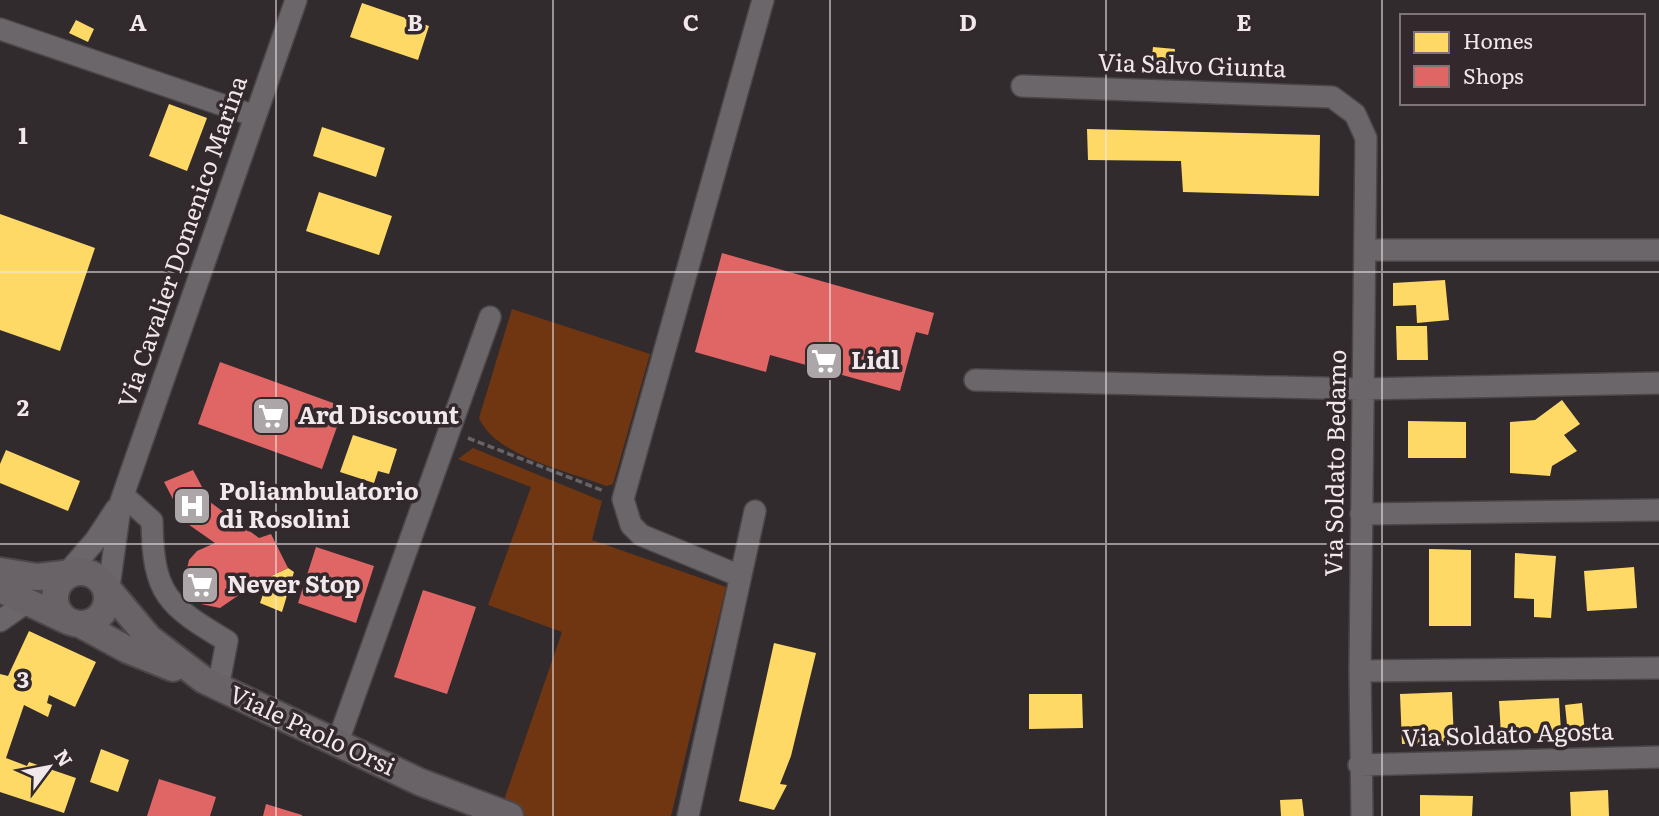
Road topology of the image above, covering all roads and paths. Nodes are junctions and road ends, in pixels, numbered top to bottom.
1 (296, 0) edge
2 (763, 0) edge
3 (0, 29) edge
4 (1022, 86) dead end
5 (1354, 114) joint
6 (255, 116) junction
7 (1366, 250) junction
8 (1659, 250) edge
9 (490, 317) dead end
10 (975, 380) dead end
11 (1659, 383) edge
12 (1362, 389) junction
13 (449, 431) junction
14 (122, 498) junction
15 (623, 499) junction
16 (1659, 510) edge
17 (755, 511) dead end
18 (1361, 514) junction
19 (0, 572) edge
20 (66, 576) junction
21 (740, 576) junction
22 (108, 586) junction
23 (0, 589) edge
24 (27, 602) junction
25 (0, 621) edge
26 (75, 622) junction
27 (1659, 667) edge
28 (1360, 671) junction
29 (211, 684) junction
30 (338, 744) junction
31 (1659, 757) edge
32 (1359, 765) junction
33 (487, 813) edge
34 (688, 816) edge
35 (1362, 816) edge

1 - 6 street, Via Cavalier Domenico Marina
2 - 15 street
3 - 6 street
4 - 5 street, Via Salvo Giunta
5 - 7 street, Via Soldato Bedamo
6 - 14 street, Via Cavalier Domenico Marina
7 - 8 street
7 - 12 street, Via Soldato Bedamo
9 - 13 street
10 - 12 street
11 - 12 street
12 - 18 street, Via Soldato Bedamo
13 - 15 path
13 - 30 street
14 - 20 street
14 - 22 street
14 - 29 street
15 - 21 street
16 - 18 street
17 - 21 street
18 - 28 street, Via Soldato Bedamo
19 - 20 main road
20 - 22 main road
20 - 26 main road
21 - 34 street
22 - 26 main road
22 - 29 main road
23 - 24 main road
24 - 25 street
24 - 26 main road
26 - 29 main road
27 - 28 street
28 - 32 street, Via Soldato Bedamo
29 - 30 main road, Viale Paolo Orsi
30 - 33 main road, Viale Paolo Orsi
31 - 32 street, Via Soldato Agosta
32 - 35 street, Via Soldato Bedamo

